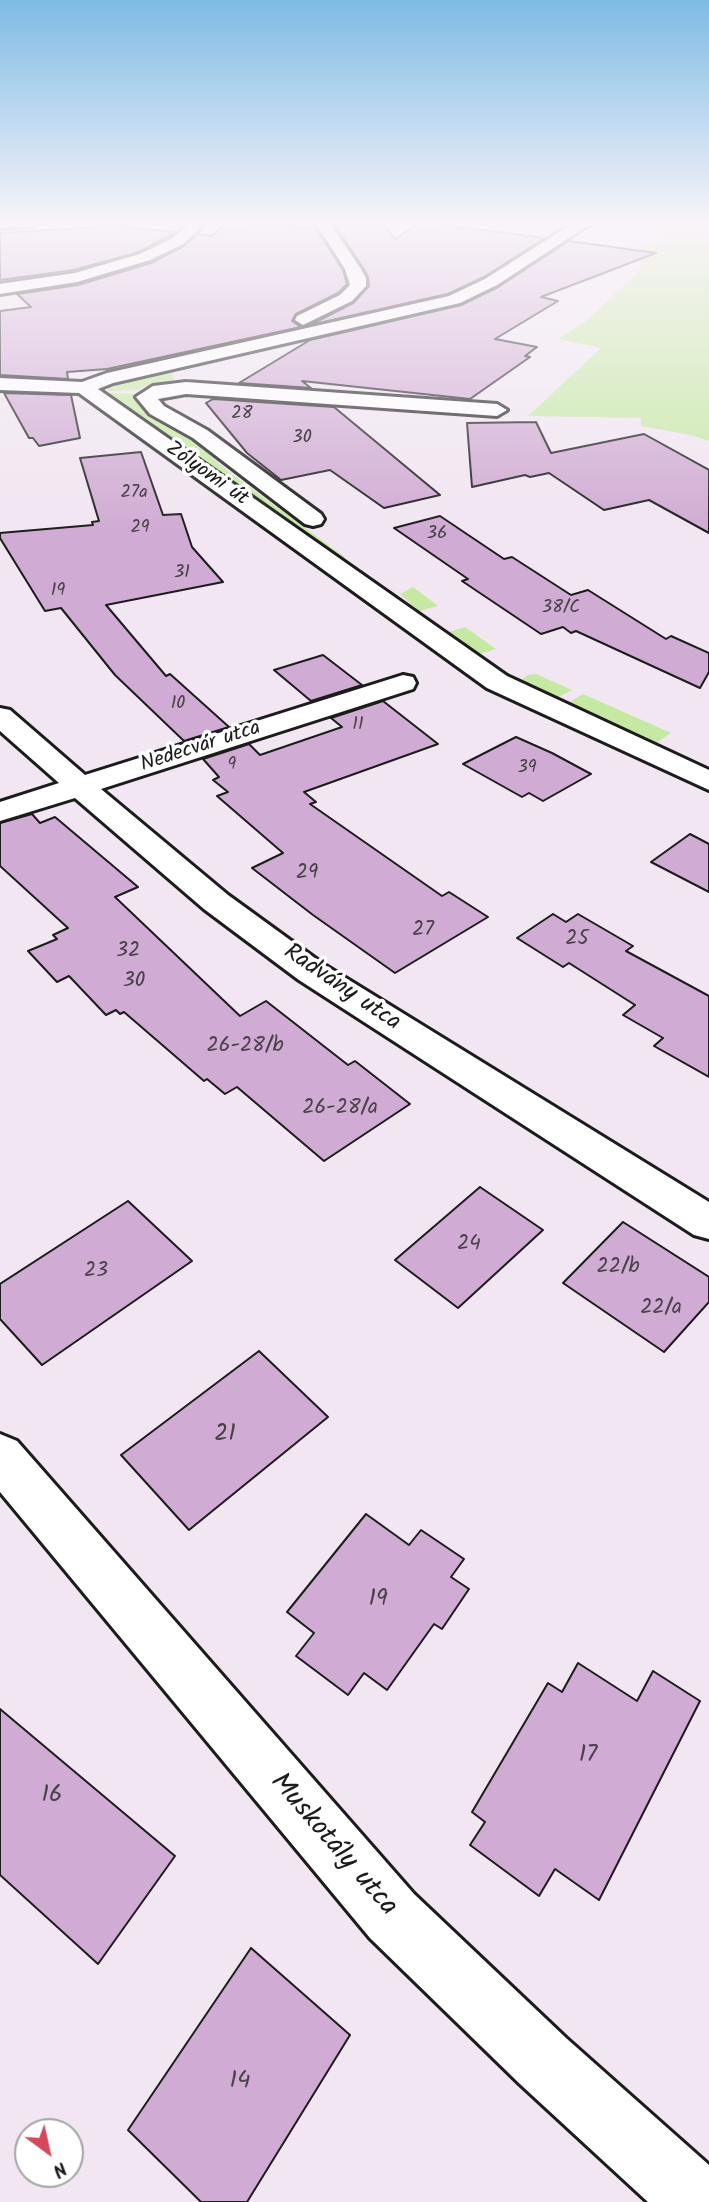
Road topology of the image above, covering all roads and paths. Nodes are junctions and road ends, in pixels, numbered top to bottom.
1 (297, 325) edge
2 (350, 325) edge
3 (256, 347) junction
4 (0, 384) edge
5 (84, 388) junction
6 (497, 410) dead end
7 (327, 529) dead end
8 (352, 553) dead end
9 (397, 609) junction
10 (402, 683) dead end
11 (0, 716) edge
12 (709, 781) edge
13 (81, 786) junction
14 (0, 812) edge
15 (709, 1223) edge
16 (0, 1456) edge
17 (699, 2202) edge

1 - 3 street
2 - 3 street
3 - 5 street
4 - 5 street
5 - 9 street, Zólyomi út
6 - 7 street, Zólyomi út
8 - 9 street, Zólyomi út
9 - 12 street, Zólyomi út
10 - 13 street, Nedecvár utca
11 - 13 street, Radvány utca
13 - 14 street, Nedecvár utca
13 - 15 street, Radvány utca
16 - 17 street, Muskotály utca

